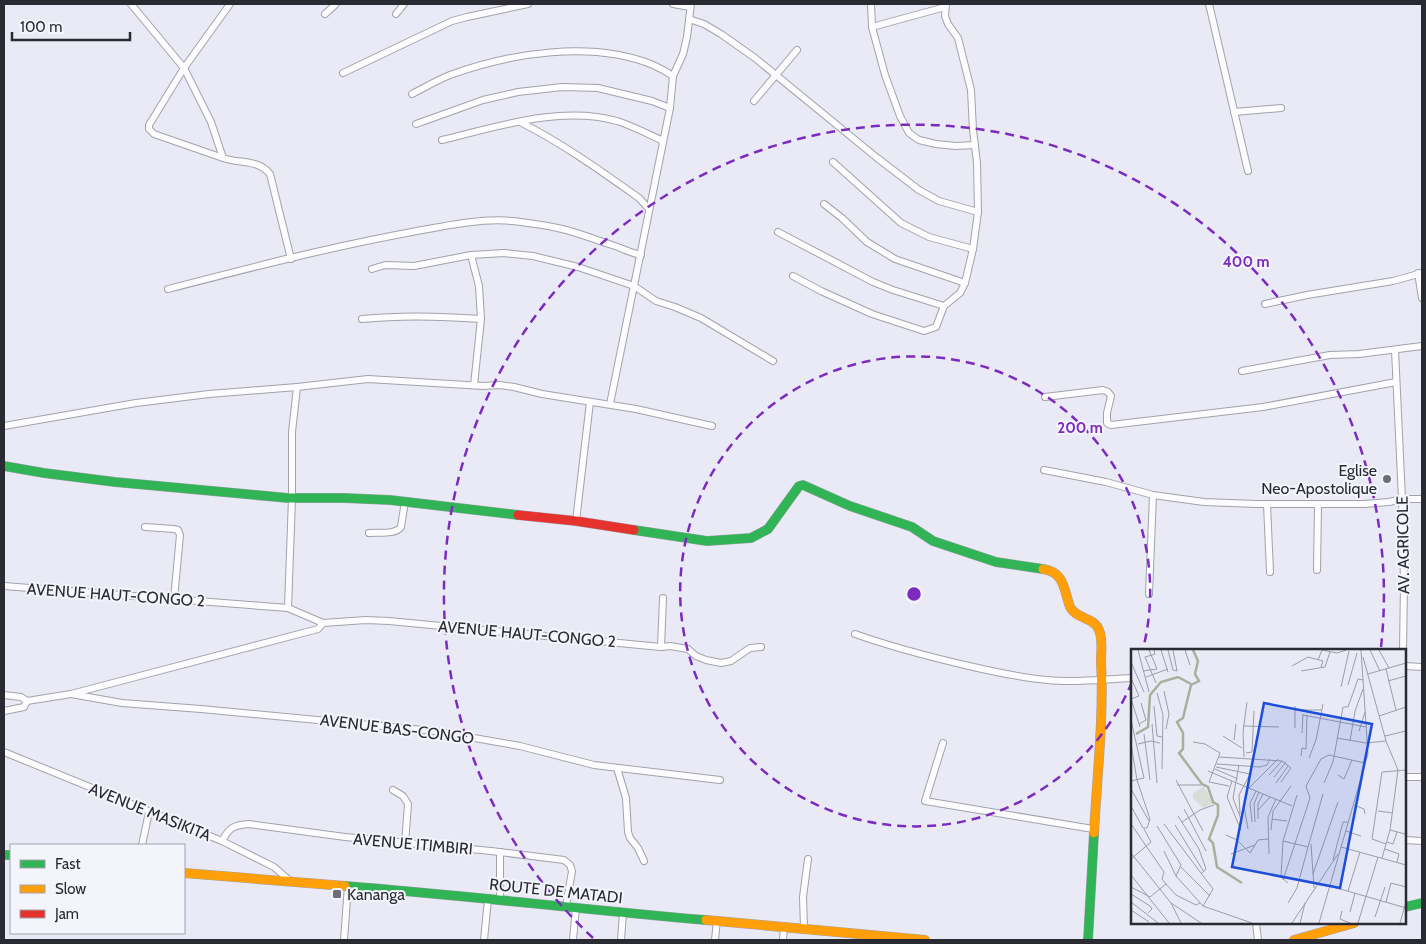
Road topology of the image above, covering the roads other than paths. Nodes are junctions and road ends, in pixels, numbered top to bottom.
1 (131, 4) edge
2 (230, 4) edge
3 (336, 4) edge
4 (404, 4) edge
5 (528, 4) edge
6 (673, 4) edge
7 (871, 4) edge
8 (1210, 4) edge
9 (690, 5) edge
10 (945, 6) edge
11 (325, 14) dead end
12 (396, 14) dead end
13 (689, 19) junction
14 (872, 27) junction
15 (797, 50) dead end
16 (184, 68) junction
17 (343, 73) dead end
18 (776, 75) junction
19 (673, 76) junction
20 (412, 94) dead end
21 (754, 101) dead end
22 (670, 108) junction
23 (1281, 108) dead end
24 (1234, 112) junction
25 (519, 122) junction
26 (416, 124) dead end
27 (442, 140) dead end
28 (663, 141) junction
29 (975, 144) junction
30 (223, 158) junction
31 (833, 162) dead end
32 (1248, 171) dead end
33 (824, 204) dead end
34 (649, 209) junction
35 (978, 212) junction
36 (778, 232) dead end
37 (973, 249) junction
38 (471, 255) junction
39 (640, 256) junction
40 (290, 258) junction
41 (372, 269) dead end
42 (1420, 273) edge
43 (793, 276) dead end
44 (965, 283) junction
45 (634, 286) junction
46 (168, 288) dead end
47 (1422, 298) edge
48 (1265, 304) dead end
49 (944, 306) junction
50 (481, 318) junction
51 (362, 319) dead end
52 (1422, 346) edge
53 (1395, 350) junction
54 (773, 361) dead end
55 (1242, 371) dead end
56 (1396, 382) junction
57 (474, 385) junction
58 (297, 387) junction
59 (1045, 397) dead end
60 (590, 402) junction
61 (610, 404) junction
62 (4, 426) edge
63 (712, 426) dead end
64 (4, 466) edge
65 (1044, 470) dead end
66 (1152, 495) junction
67 (292, 498) junction
68 (1402, 499) junction
69 (1422, 499) edge
70 (405, 502) junction
71 (1267, 504) junction
72 (1318, 505) junction
73 (576, 521) junction
74 (145, 527) dead end
75 (369, 532) dead end
76 (1318, 570) dead end
77 (1270, 572) dead end
78 (4, 586) edge
79 (1149, 594) dead end
80 (663, 598) dead end
81 (174, 599) junction
82 (288, 608) junction
83 (323, 623) junction
84 (855, 634) dead end
85 (761, 646) dead end
86 (660, 647) junction
87 (1403, 649) edge
88 (1406, 666) edge
89 (1422, 667) edge
90 (1103, 678) junction
91 (1131, 678) edge
92 (71, 694) junction
93 (4, 695) edge
94 (27, 701) junction
95 (4, 712) edge
96 (943, 743) dead end
97 (4, 752) edge
98 (617, 768) junction
99 (1406, 777) edge
100 (1422, 777) edge
101 (720, 780) dead end
102 (394, 790) dead end
103 (149, 812) junction
104 (1093, 829) junction
105 (1406, 840) edge
106 (1422, 840) edge
107 (222, 841) junction
108 (142, 844) edge
109 (405, 844) junction
110 (500, 852) junction
111 (808, 859) dead end
112 (644, 861) dead end
113 (185, 873) edge
114 (291, 882) junction
115 (348, 886) junction
116 (488, 899) junction
117 (500, 900) junction
118 (1422, 902) edge
119 (566, 906) junction
120 (576, 907) junction
121 (1406, 907) edge
122 (623, 913) junction
123 (717, 920) junction
124 (1256, 924) edge
125 (1350, 924) edge
126 (784, 926) junction
127 (804, 928) junction
128 (344, 940) edge
129 (484, 940) edge
130 (573, 940) edge
131 (621, 940) edge
132 (715, 940) edge
133 (783, 940) edge
134 (925, 940) edge
135 (1088, 940) edge
136 (1258, 940) edge
137 (1294, 940) edge

1 - 16 street
2 - 16 street
3 - 11 street
4 - 12 street
5 - 17 street
6 - 9 street
7 - 14 street
8 - 24 street
9 - 13 street
10 - 14 street
10 - 29 street
13 - 18 street
13 - 19 street
14 - 29 street
15 - 18 street
16 - 30 street
16 - 30 street
18 - 21 street
18 - 35 street
19 - 20 street
19 - 22 street
22 - 26 street
22 - 28 street
23 - 24 street
24 - 32 street
25 - 27 street
25 - 28 street
25 - 34 street
28 - 34 street
29 - 35 street
30 - 40 street
31 - 37 street
33 - 44 street
34 - 39 street
35 - 37 street
36 - 49 street
37 - 44 street
38 - 41 street
38 - 45 street
38 - 50 street
39 - 40 street
39 - 45 street
40 - 46 street
42 - 47 street
42 - 48 street
43 - 49 street
44 - 49 street
45 - 54 street
45 - 61 street
50 - 51 street
50 - 57 street
52 - 53 street
53 - 55 street
53 - 56 street, AV. AGRICOLE
56 - 59 street
56 - 68 street, AV. AGRICOLE
57 - 58 street
57 - 60 street
58 - 62 street
58 - 67 street
60 - 61 street
60 - 73 street
61 - 63 street
64 - 67 street
65 - 66 street
66 - 71 street
66 - 79 street
67 - 70 street
67 - 82 street
68 - 69 street
68 - 72 street
68 - 87 street, AV. AGRICOLE
70 - 73 street
70 - 75 street
71 - 72 street
71 - 77 street
72 - 76 street
73 - 90 street
74 - 81 street
78 - 81 street, AVENUE HAUT-CONGO 2
80 - 86 street
81 - 82 street, AVENUE HAUT-CONGO 2
82 - 83 street, AVENUE HAUT-CONGO 2
83 - 86 street, AVENUE HAUT-CONGO 2
83 - 92 street
84 - 90 street
85 - 86 street, AVENUE HAUT-CONGO 2
88 - 89 street
90 - 91 street
90 - 104 street
92 - 94 street
92 - 98 street, AVENUE BAS-CONGO
93 - 94 street
94 - 95 street
96 - 104 street
97 - 103 street, AVENUE MASIKITA
98 - 101 street, AVENUE BAS-CONGO
98 - 112 street
99 - 100 street
102 - 109 street
103 - 107 street, AVENUE MASIKITA
103 - 108 street
104 - 135 street
105 - 106 street
107 - 109 street, AVENUE ITIMBIRI
107 - 114 street, AVENUE MASIKITA
109 - 110 street, AVENUE ITIMBIRI
110 - 117 street
110 - 119 street, AVENUE ITIMBIRI
111 - 127 street
113 - 114 street, ROUTE DE MATADI
114 - 115 street, ROUTE DE MATADI
115 - 116 street, ROUTE DE MATADI
115 - 128 street
116 - 117 street, ROUTE DE MATADI
116 - 129 street
117 - 119 street, ROUTE DE MATADI
118 - 121 street
119 - 120 street, ROUTE DE MATADI
120 - 122 street, ROUTE DE MATADI
120 - 130 street
122 - 123 street, ROUTE DE MATADI
122 - 131 street
123 - 126 street, ROUTE DE MATADI
123 - 132 street
124 - 136 street
125 - 137 street
126 - 127 street, ROUTE DE MATADI
126 - 133 street
127 - 134 street, ROUTE DE MATADI

